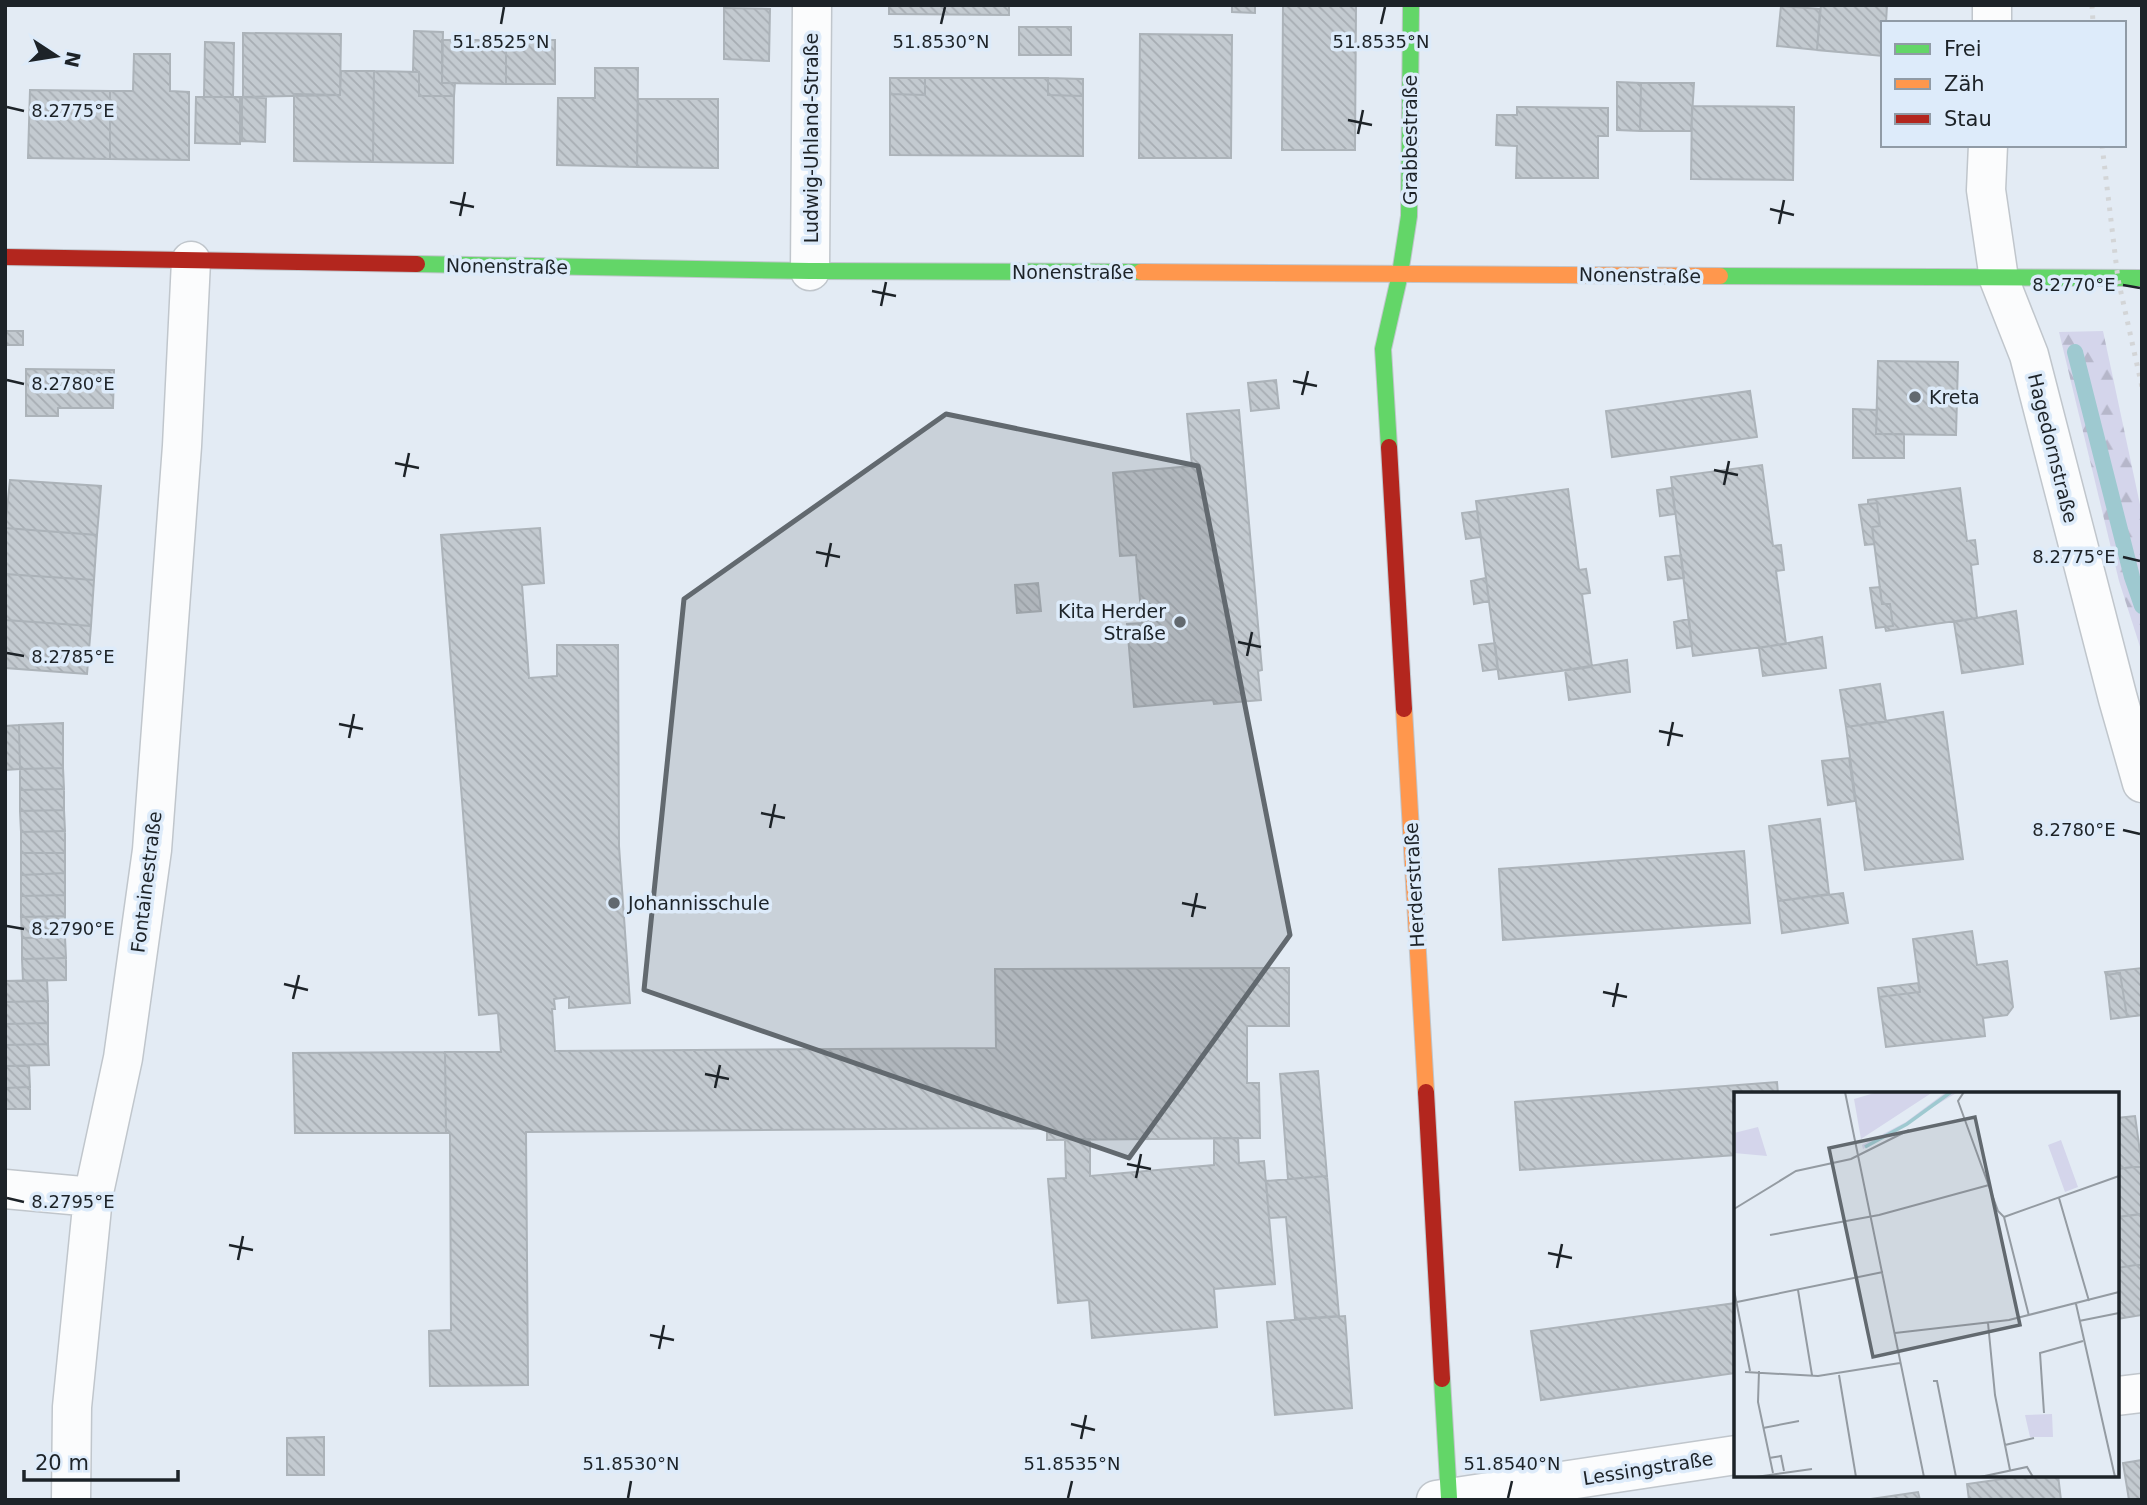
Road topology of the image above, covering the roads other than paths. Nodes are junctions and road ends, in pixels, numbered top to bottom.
1 (812, 5) edge
2 (1411, 5) edge
3 (1988, 147) edge
4 (5, 257) edge
5 (191, 261) junction
6 (810, 271) junction
7 (1401, 274) junction
8 (2142, 278) edge
9 (1999, 279) junction
10 (2142, 783) edge
11 (5, 1189) edge
12 (93, 1197) junction
13 (2142, 1392) edge
14 (2119, 1396) edge
15 (1734, 1455) edge
16 (1443, 1499) edge
17 (71, 1500) edge

1 - 6 street, Ludwig-Uhland-Straße
2 - 7 street, Grabbestraße
3 - 9 street, Hagedornstraße
4 - 5 street, Nonenstraße
5 - 6 street, Nonenstraße
5 - 12 street, Fontainestraße
6 - 7 street, Nonenstraße
7 - 9 street, Nonenstraße
7 - 16 street, Herderstraße
8 - 9 street, Nonenstraße
9 - 10 street, Hagedornstraße
11 - 12 street
12 - 17 street, Fontainestraße
13 - 14 street
15 - 16 street, Lessingstraße

